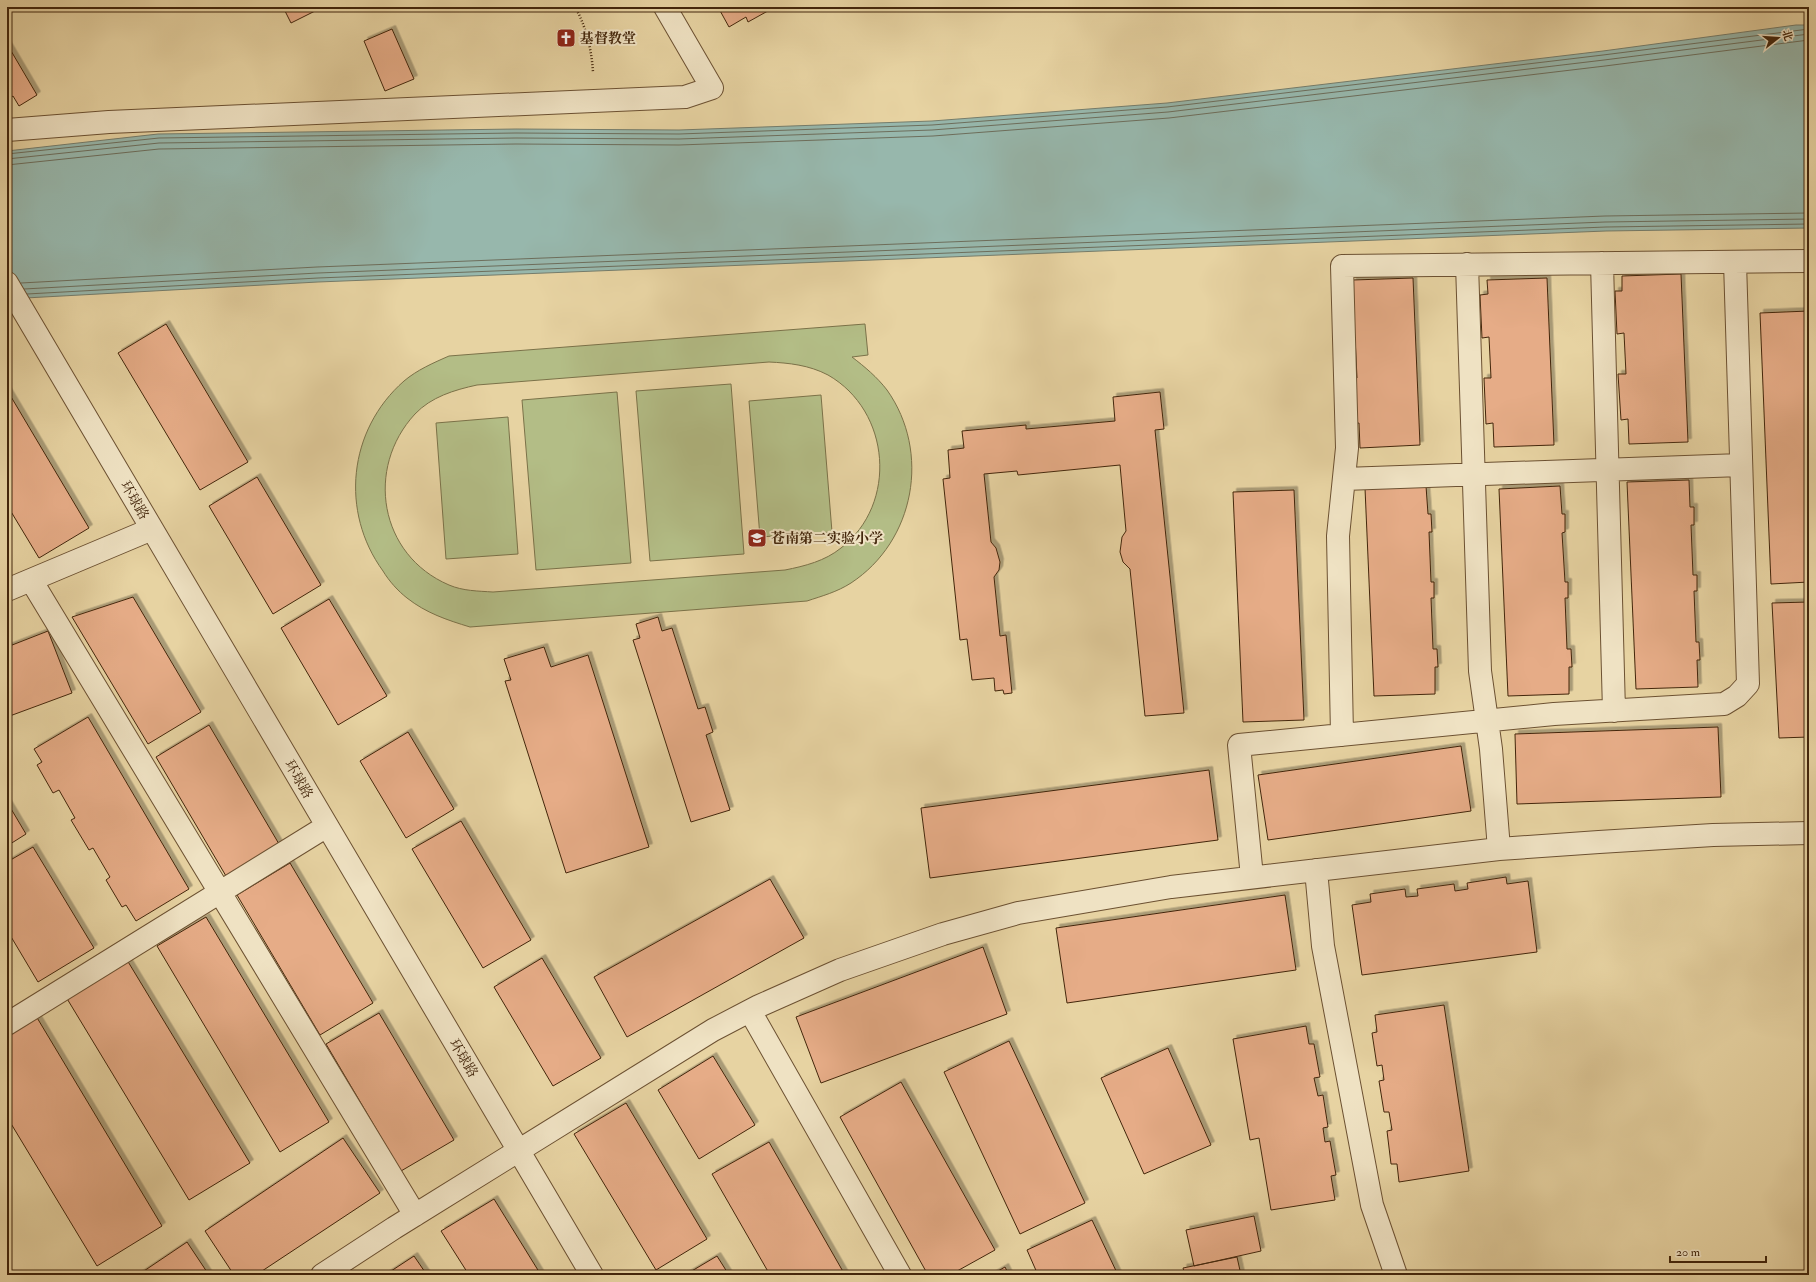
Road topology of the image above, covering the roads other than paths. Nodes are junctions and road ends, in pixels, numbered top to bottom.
1 (665, 7) edge
2 (7, 130) edge
3 (1809, 261) edge
4 (1735, 262) junction
5 (1602, 263) junction
6 (1467, 264) junction
7 (7, 282) edge
8 (1741, 466) junction
9 (1608, 470) junction
10 (1473, 475) junction
11 (1344, 479) junction
12 (152, 529) junction
13 (31, 580) junction
14 (7, 590) edge
15 (1614, 711) junction
16 (1487, 720) junction
17 (1342, 735) junction
18 (327, 826) junction
19 (1809, 833) edge
20 (1499, 849) junction
21 (1316, 870) junction
22 (1252, 877) junction
23 (220, 892) junction
24 (750, 1011) junction
25 (7, 1024) edge
26 (518, 1151) junction
27 (415, 1215) junction
28 (322, 1275) edge
29 (592, 1275) edge
30 (900, 1275) edge
31 (1396, 1275) edge

1 - 2 street
3 - 4 street
4 - 5 street
4 - 8 street
5 - 6 street
5 - 9 street
6 - 10 street
6 - 11 street
7 - 12 street, 环球路
8 - 9 street
8 - 15 street
9 - 10 street
9 - 15 street
10 - 11 street
10 - 16 street
11 - 17 street
12 - 13 street
12 - 18 street, 环球路
13 - 14 street
13 - 23 street
15 - 16 street
16 - 17 street
16 - 20 street
17 - 22 street
18 - 23 street
18 - 26 street, 环球路
19 - 20 street
20 - 21 street
21 - 22 street
21 - 31 street
22 - 24 street
23 - 25 street
23 - 27 street
24 - 26 street
24 - 30 street
26 - 27 street
26 - 29 street, 环球路
27 - 28 street

